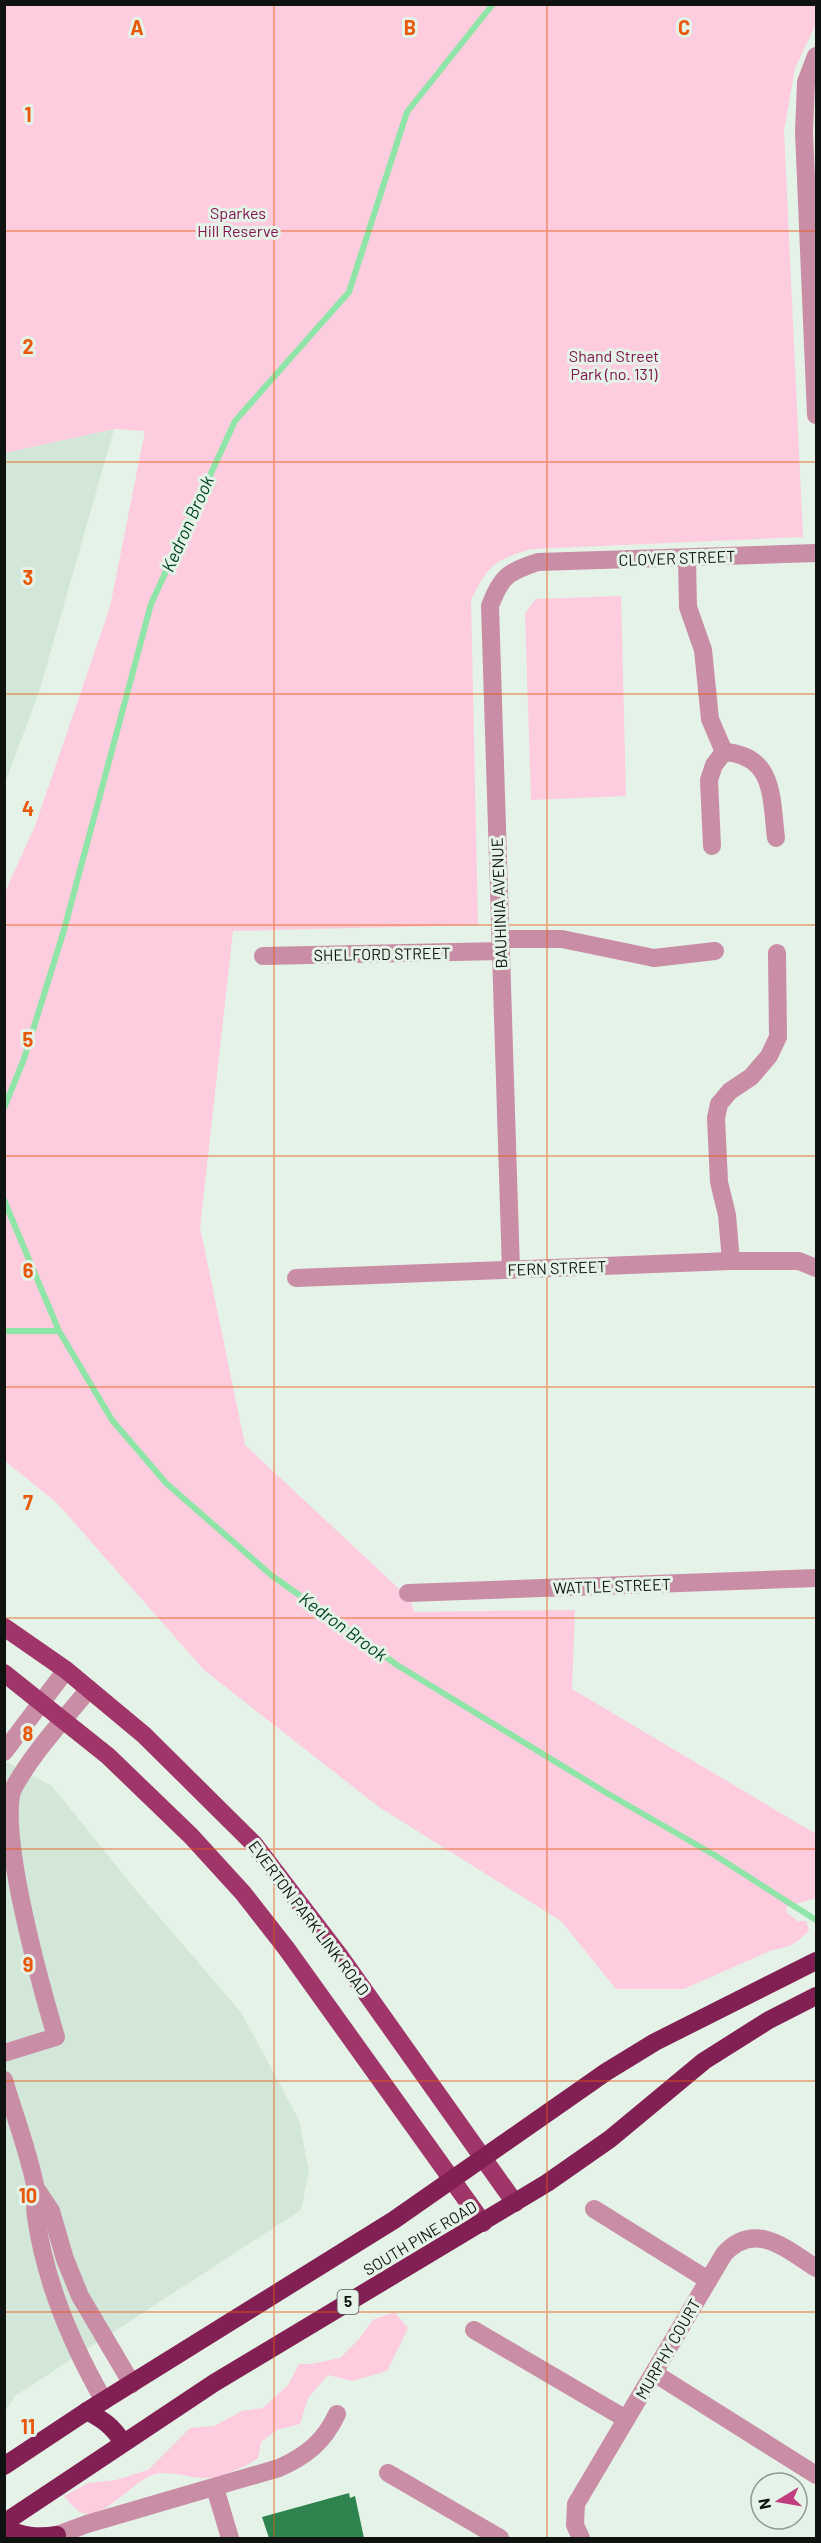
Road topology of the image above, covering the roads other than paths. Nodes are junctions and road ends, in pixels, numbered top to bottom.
1 (816, 56) edge
2 (816, 416) edge
3 (816, 554) edge
4 (687, 558) junction
5 (538, 562) joint
6 (724, 752) junction
7 (776, 838) dead end
8 (712, 846) dead end
9 (501, 945) junction
10 (715, 951) dead end
11 (777, 953) dead end
12 (262, 957) dead end
13 (731, 1262) junction
14 (816, 1268) edge
15 (511, 1270) junction
16 (296, 1278) dead end
17 (816, 1578) edge
18 (408, 1593) dead end
19 (4, 1627) edge
20 (66, 1670) junction
21 (4, 1673) edge
22 (89, 1689) junction
23 (42, 1701) junction
24 (64, 1720) junction
25 (4, 1752) edge
26 (7, 1869) edge
27 (816, 1961) edge
28 (812, 1998) edge
29 (4, 2053) edge
30 (4, 2080) edge
31 (482, 2158) junction
32 (452, 2179) junction
33 (35, 2187) junction
34 (515, 2204) junction
35 (594, 2209) dead end
36 (483, 2223) junction
37 (816, 2268) edge
38 (708, 2280) junction
39 (474, 2330) dead end
40 (654, 2373) junction
41 (132, 2384) junction
42 (104, 2401) junction
43 (87, 2412) junction
44 (337, 2414) dead end
45 (626, 2420) junction
46 (123, 2443) junction
47 (4, 2466) edge
48 (388, 2473) dead end
49 (816, 2475) edge
50 (215, 2488) junction
51 (4, 2523) edge
52 (4, 2528) edge
53 (57, 2535) joint
54 (573, 2537) edge
55 (230, 2538) edge
56 (500, 2538) edge

1 - 2 street
3 - 4 street, CLOVER STREET
4 - 5 street, CLOVER STREET
4 - 6 street
5 - 9 street, BAUHINIA AVENUE
6 - 7 street
6 - 8 street
9 - 10 street, SHELFORD STREET
9 - 12 street, SHELFORD STREET
9 - 15 street, BAUHINIA AVENUE
11 - 13 street
13 - 14 street, FERN STREET
13 - 15 street, FERN STREET
15 - 16 street, FERN STREET
17 - 18 street, WATTLE STREET
19 - 20 main road, EVERTON PARK LINK ROAD
20 - 22 main road, EVERTON PARK LINK ROAD
20 - 23 street
21 - 23 main road
22 - 24 street
22 - 31 main road, EVERTON PARK LINK ROAD
23 - 24 main road
23 - 25 street
24 - 26 street
24 - 32 main road
26 - 29 street
27 - 31 highway, SOUTH PINE ROAD
28 - 34 highway, SOUTH PINE ROAD / 5
30 - 33 street
31 - 32 highway, SOUTH PINE ROAD
31 - 34 main road, EVERTON PARK LINK ROAD
32 - 36 main road
32 - 41 highway, SOUTH PINE ROAD
33 - 41 street
33 - 42 street
34 - 36 highway, SOUTH PINE ROAD / 5
35 - 38 street
36 - 46 highway, SOUTH PINE ROAD / 5
37 - 38 street, MURPHY COURT
38 - 40 street, MURPHY COURT
39 - 45 street
40 - 45 street, MURPHY COURT
40 - 49 street
41 - 42 highway, SOUTH PINE ROAD
42 - 43 highway, SOUTH PINE ROAD
43 - 46 highway
43 - 47 highway, SOUTH PINE ROAD
44 - 50 street
45 - 54 street, MURPHY COURT
46 - 51 highway, SOUTH PINE ROAD / 5
48 - 56 street
50 - 53 street
50 - 55 street
52 - 53 highway

